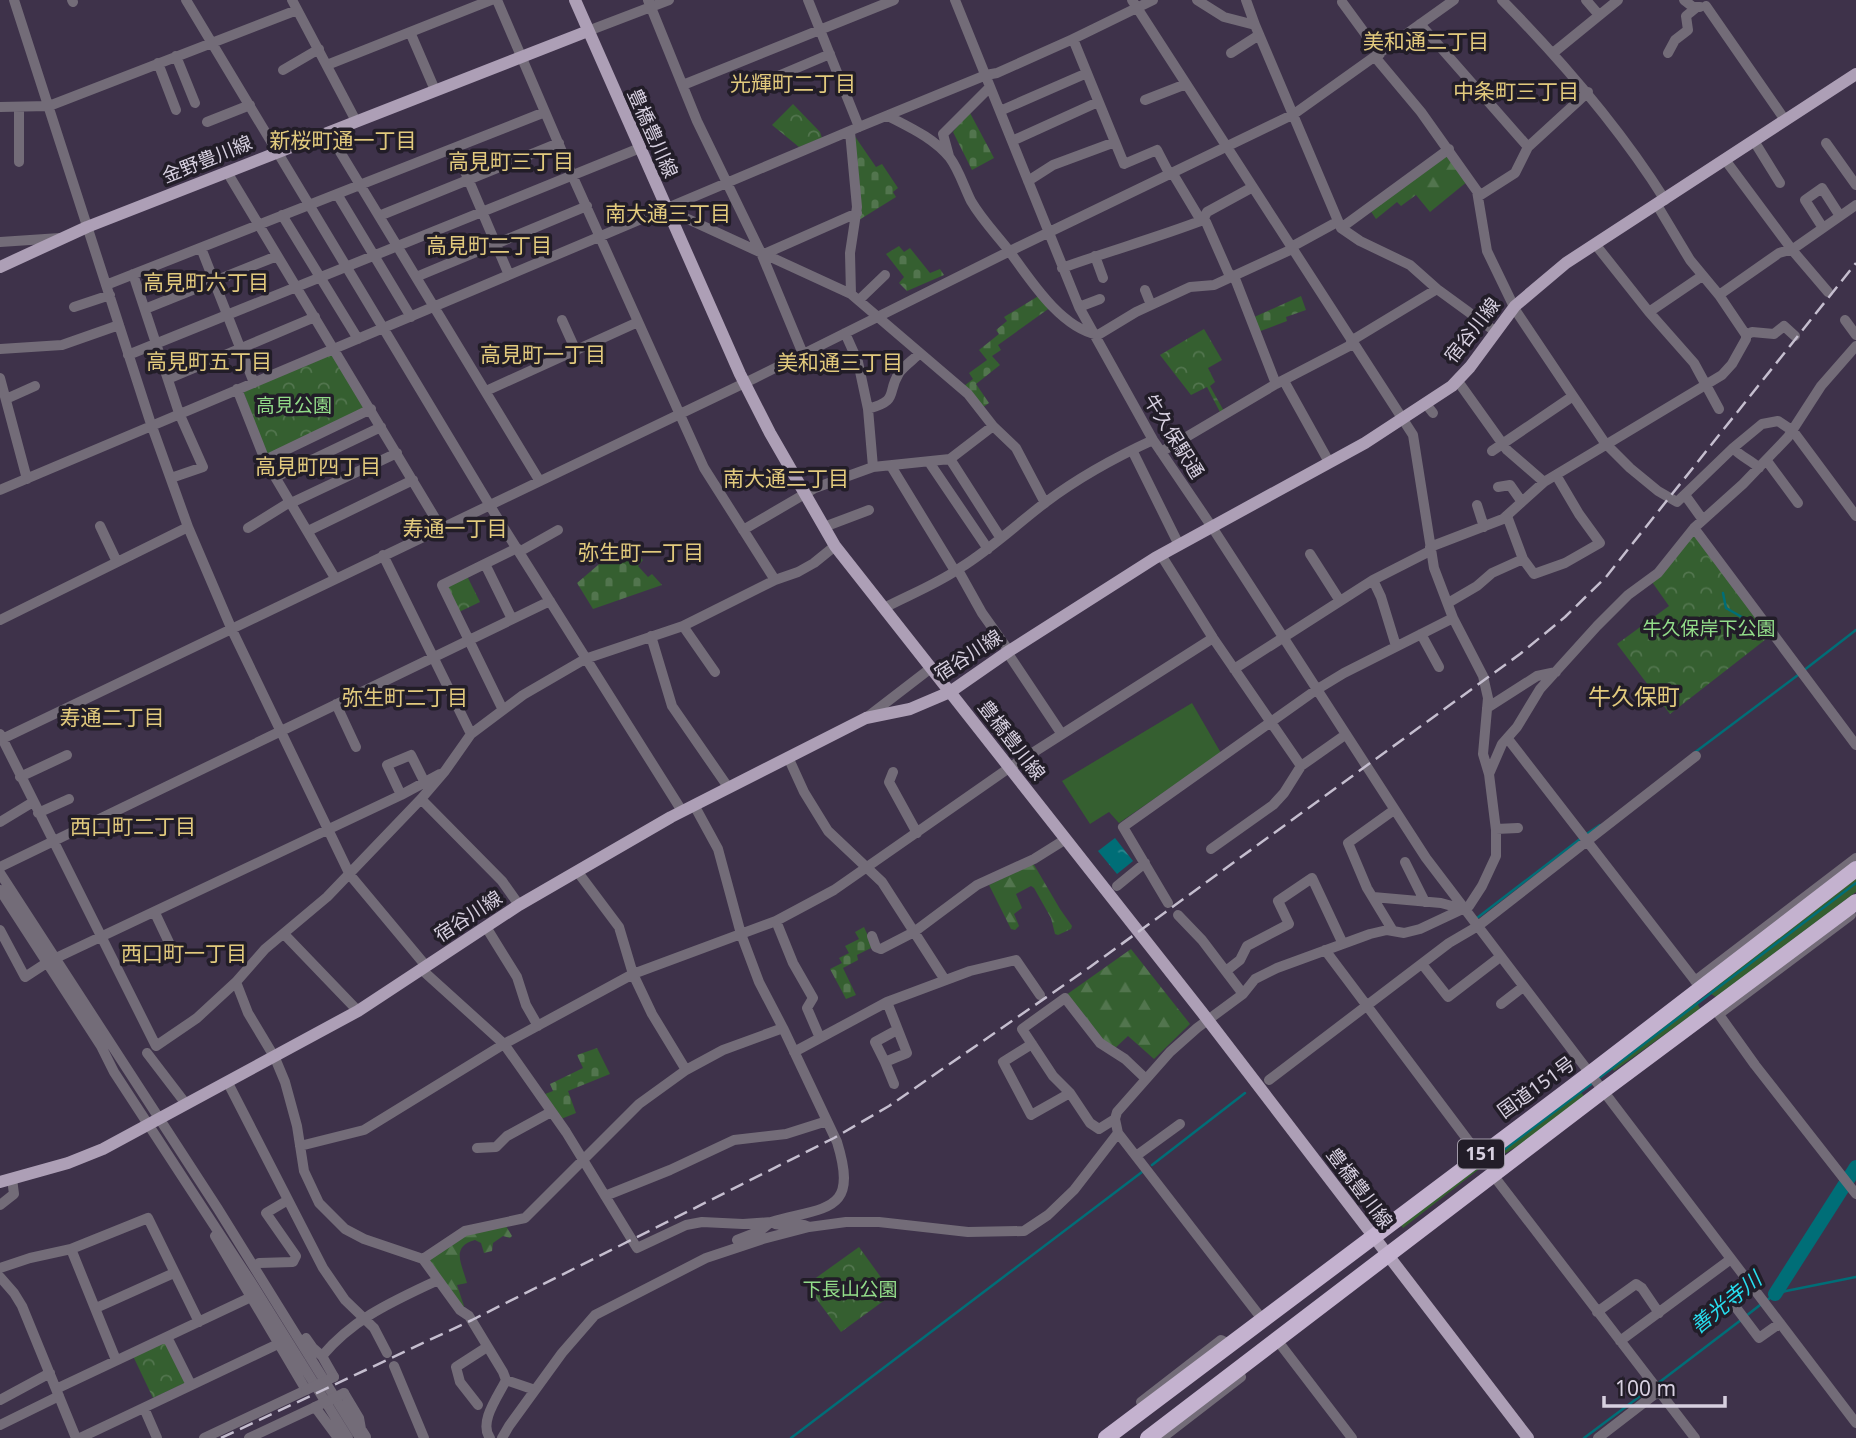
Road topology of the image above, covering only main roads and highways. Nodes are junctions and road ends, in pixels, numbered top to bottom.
1 (575, 0) edge
2 (588, 31) junction
3 (1856, 74) edge
4 (0, 267) edge
5 (950, 692) junction
6 (1856, 869) edge
7 (1856, 902) edge
8 (6, 1180) edge
9 (1373, 1236) junction
10 (1389, 1256) junction
11 (1106, 1438) edge
12 (1149, 1438) edge
13 (1528, 1438) edge

1 - 2 main road, 豊橋豊川線
2 - 4 main road, 金野豊川線
2 - 5 main road, 豊橋豊川線
3 - 5 main road, 宿谷川線
5 - 8 main road, 宿谷川線
5 - 9 main road, 豊橋豊川線
6 - 9 highway, 国道151号 / 151
7 - 10 highway, 151
9 - 10 main road, 豊橋豊川線
9 - 11 highway, 国道151号 / 151
10 - 12 highway, 151
10 - 13 main road, 豊橋豊川線

